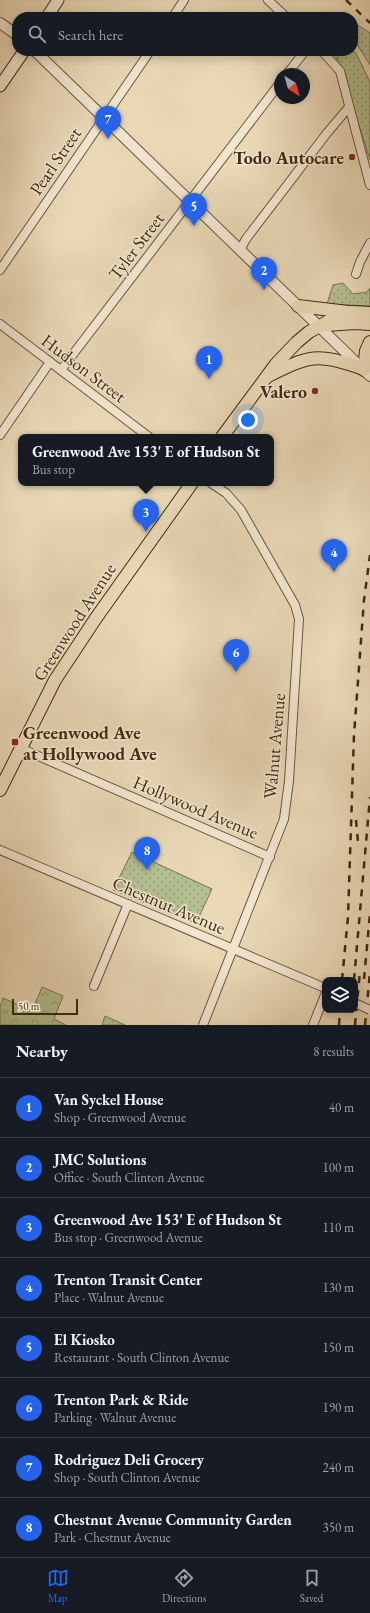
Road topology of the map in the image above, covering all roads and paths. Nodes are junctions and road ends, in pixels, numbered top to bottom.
1 (58, 0) edge
2 (184, 0) edge
3 (268, 0) edge
4 (50, 12) edge
5 (176, 12) edge
6 (281, 12) edge
7 (0, 23) edge
8 (12, 31) edge
9 (21, 56) edge
10 (40, 56) edge
11 (147, 56) edge
12 (301, 56) edge
13 (327, 56) edge
14 (292, 68) edge
15 (0, 86) edge
16 (274, 91) edge
17 (349, 107) junction
18 (104, 117) junction
19 (370, 185) edge
20 (190, 201) junction
21 (370, 243) edge
22 (240, 250) junction
23 (0, 270) edge
24 (356, 274) dead end
25 (298, 306) junction
26 (353, 312) junction
27 (370, 313) edge
28 (0, 324) edge
29 (370, 324) edge
30 (318, 327) junction
31 (370, 342) edge
32 (50, 362) junction
33 (60, 370) junction
34 (365, 372) edge
35 (267, 377) junction
36 (145, 434) edge
37 (224, 434) edge
38 (0, 435) edge
39 (190, 486) edge
40 (216, 486) edge
41 (20, 748) junction
42 (0, 790) edge
43 (0, 850) edge
44 (270, 857) junction
45 (128, 904) junction
46 (233, 950) junction
47 (94, 986) dead end
48 (322, 987) edge
49 (322, 1002) edge
50 (358, 1004) edge
51 (370, 1010) edge
52 (203, 1025) edge
53 (312, 1025) edge

1 - 4 main road
2 - 5 street
3 - 6 street
7 - 8 street
9 - 15 main road
10 - 18 street
11 - 18 street, Pearl Street
12 - 14 street
13 - 17 street
16 - 20 street, Tyler Street
17 - 19 street
17 - 22 street
18 - 20 street
18 - 23 street, Pearl Street
20 - 22 street
20 - 33 street, Tyler Street
21 - 24 street
22 - 25 street
25 - 26 main road
25 - 30 street
26 - 27 main road
26 - 30 main road
28 - 32 street, Hudson Street
29 - 30 main road
30 - 34 street
30 - 35 main road
31 - 34 main road
32 - 33 street, Hudson Street
32 - 38 street
33 - 36 street, Hudson Street
34 - 35 main road
35 - 37 main road
39 - 41 main road, Greenwood Avenue
40 - 44 street, Walnut Avenue
41 - 42 main road, Greenwood Avenue
41 - 44 street, Hollywood Avenue
43 - 45 street, Chestnut Avenue
44 - 46 street, Walnut Avenue
45 - 46 street, Chestnut Avenue
45 - 47 street
46 - 48 street, Chestnut Avenue
46 - 52 street, Walnut Avenue
49 - 53 street
50 - 51 street, bridge

